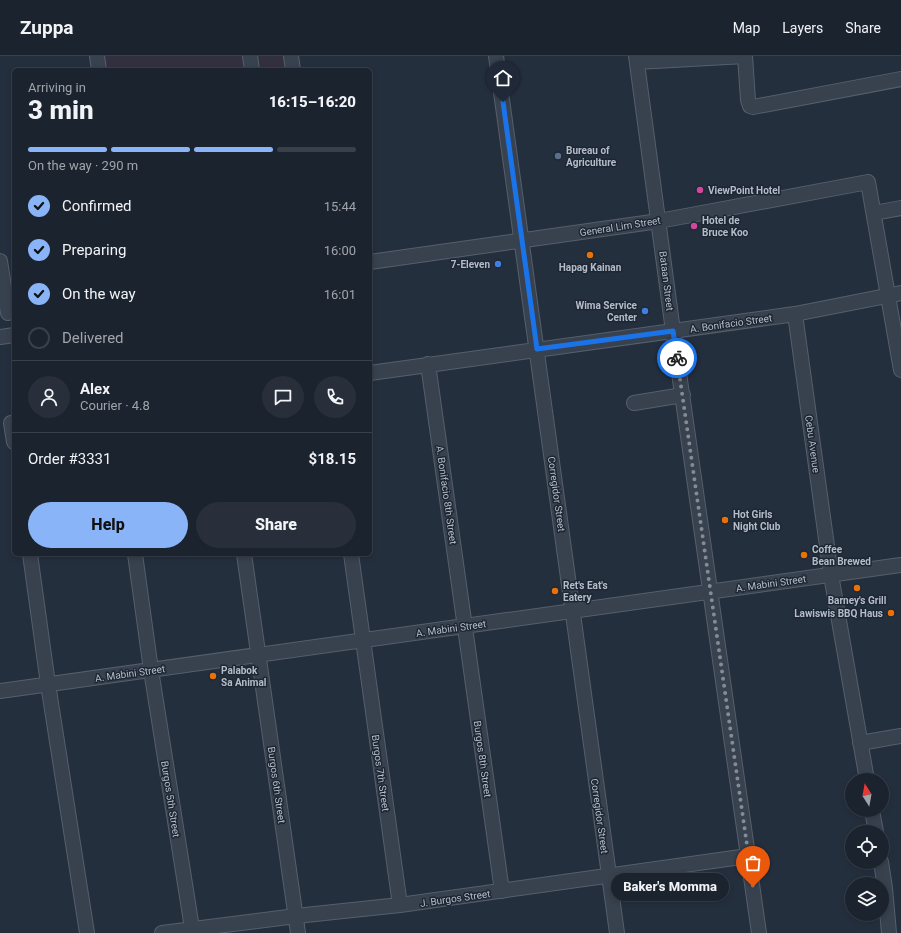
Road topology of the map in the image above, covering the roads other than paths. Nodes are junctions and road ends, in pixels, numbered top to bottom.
1 (97, 56) edge
2 (250, 56) edge
3 (496, 56) edge
4 (745, 56) edge
5 (637, 59) edge
6 (99, 68) edge
7 (252, 68) edge
8 (901, 79) edge
9 (901, 208) edge
10 (874, 213) junction
11 (659, 221) junction
12 (522, 241) junction
13 (0, 261) edge
14 (372, 262) edge
15 (895, 294) edge
16 (7, 313) edge
17 (794, 314) junction
18 (673, 331) junction
19 (12, 335) edge
20 (0, 337) edge
21 (537, 349) junction
22 (428, 364) junction
23 (901, 370) edge
24 (372, 372) edge
25 (683, 396) junction
26 (634, 403) dead end
27 (8, 424) edge
28 (12, 436) edge
29 (30, 556) edge
30 (135, 556) edge
31 (244, 556) edge
32 (350, 556) edge
33 (901, 565) edge
34 (831, 575) junction
35 (711, 592) junction
36 (573, 611) junction
37 (465, 626) junction
38 (363, 640) junction
39 (258, 655) junction
40 (151, 670) junction
41 (48, 684) junction
42 (0, 691) edge
43 (901, 736) edge
44 (860, 744) junction
45 (866, 773) edge
46 (748, 856) junction
47 (882, 869) edge
48 (608, 876) junction
49 (502, 891) junction
50 (400, 905) junction
51 (296, 916) junction
52 (192, 928) junction
53 (88, 933) edge
54 (162, 933) edge
55 (298, 933) edge
56 (617, 933) edge
57 (759, 933) edge
58 (889, 933) edge

1 - 6 street
2 - 7 street
3 - 12 street, Corregidor Street
4 - 5 street
4 - 8 street
5 - 11 street, Bataan Street
9 - 10 street
10 - 11 street, General Lim Street
10 - 15 street
11 - 12 street, General Lim Street
11 - 18 street, Bataan Street
12 - 14 street, General Lim Street
12 - 21 street, Corregidor Street
13 - 16 street
15 - 17 street, A. Bonifacio Street
15 - 23 street
17 - 18 street, A. Bonifacio Street
17 - 34 street, Cebu Avenue
18 - 21 street, A. Bonifacio Street
18 - 25 street, Bataan Street
19 - 20 street
21 - 22 street, A. Bonifacio Street
21 - 36 street, Corregidor Street
22 - 24 street, A. Bonifacio Street
22 - 37 street, A. Bonifacio 8th Street
25 - 26 street
25 - 35 street, Bataan Street
27 - 28 street
29 - 41 street
30 - 40 street, Burgos 5th Street
31 - 39 street, Burgos 6th Street
32 - 38 street, Burgos 7th Street
33 - 34 street, A. Mabini Street
34 - 35 street, A. Mabini Street
34 - 44 street, Cebu Avenue
35 - 36 street, A. Mabini Street
35 - 46 street, Bataan Street
36 - 37 street, A. Mabini Street
36 - 48 street, Corregidor Street
37 - 38 street, A. Mabini Street
37 - 49 street, Burgos 8th Street
38 - 39 street, A. Mabini Street
38 - 50 street, Burgos 7th Street
39 - 40 street, A. Mabini Street
39 - 51 street, Burgos 6th Street
40 - 41 street, A. Mabini Street
40 - 52 street, Burgos 5th Street
41 - 42 street, A. Mabini Street
41 - 53 street
43 - 44 street
44 - 45 street, Cebu Avenue
46 - 48 street, J. Burgos Street
46 - 57 street, Bataan Street
47 - 58 street
48 - 49 street, J. Burgos Street
48 - 56 street, Corregidor Street
49 - 50 street, J. Burgos Street
50 - 51 street, J. Burgos Street
51 - 52 street, J. Burgos Street
51 - 55 street, Burgos 6th Street
52 - 54 street, J. Burgos Street

